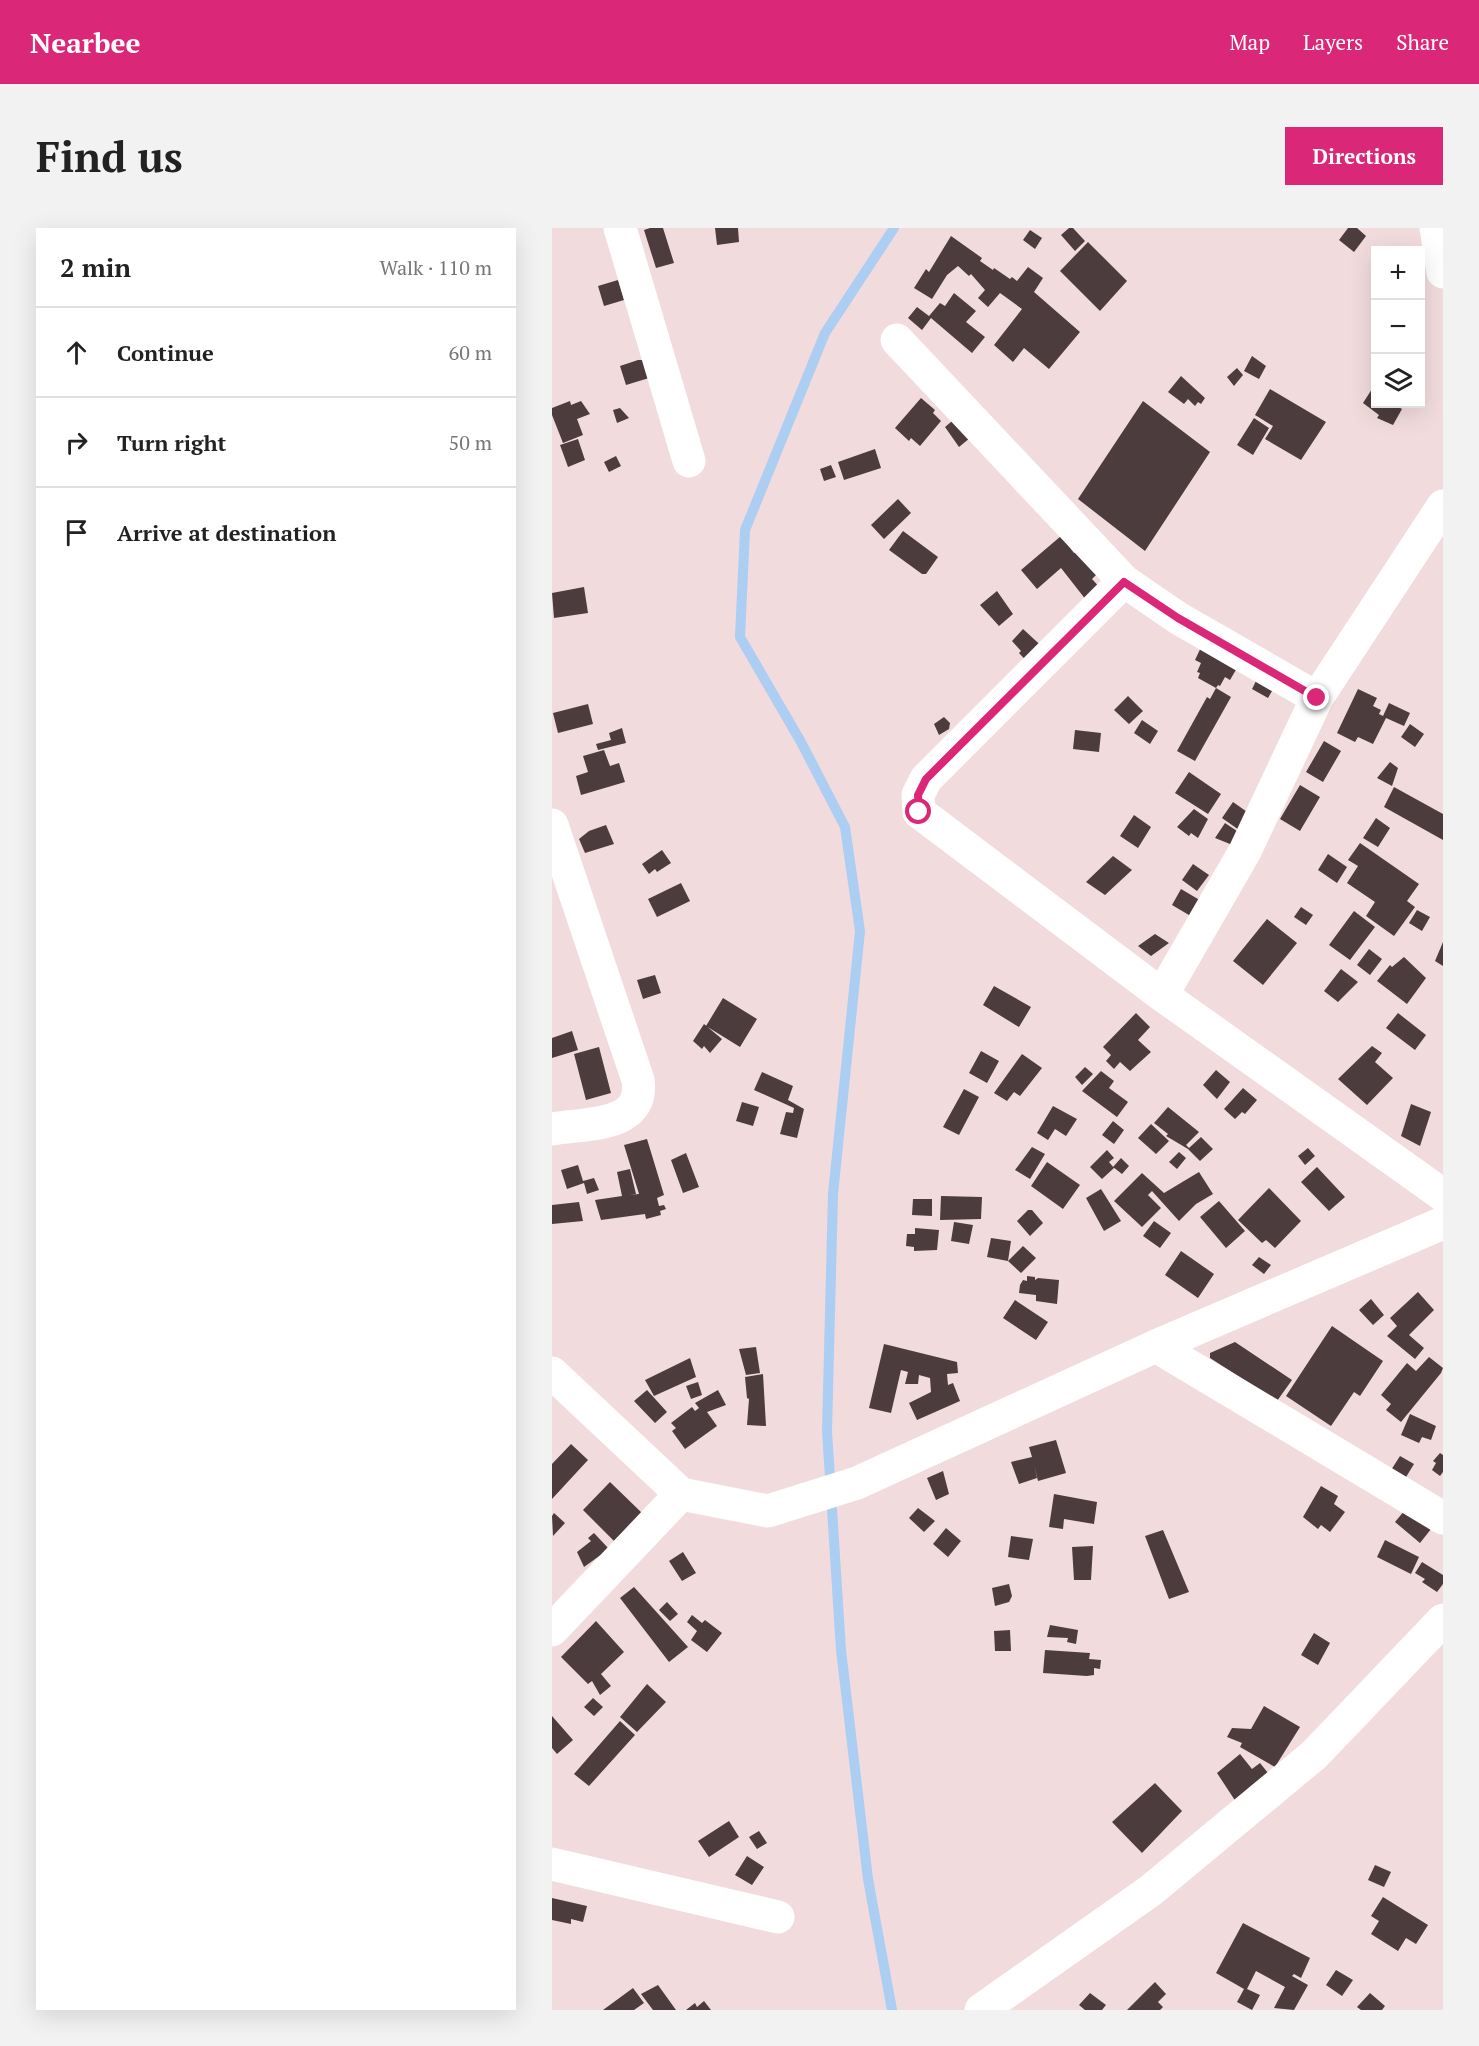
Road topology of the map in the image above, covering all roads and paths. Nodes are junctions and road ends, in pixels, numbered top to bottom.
1 (620, 228) edge
2 (1436, 228) edge
3 (1443, 272) edge
4 (897, 340) dead end
5 (689, 460) dead end
6 (1443, 506) edge
7 (1124, 582) junction
8 (1317, 698) junction
9 (552, 825) edge
10 (1162, 995) junction
11 (552, 1129) edge
12 (1443, 1195) edge
13 (1443, 1223) edge
14 (1156, 1346) junction
15 (552, 1373) edge
16 (681, 1494) junction
17 (1443, 1518) edge
18 (1443, 1620) edge
19 (552, 1630) edge
20 (552, 1864) edge
21 (778, 1917) dead end
22 (981, 2010) edge

1 - 5 street
2 - 3 street
4 - 7 street
6 - 8 street
7 - 8 street
7 - 10 street
8 - 10 street
9 - 11 street
10 - 12 street
13 - 14 street
14 - 16 street
14 - 17 street
15 - 16 street
16 - 19 street
18 - 22 street
20 - 21 street

